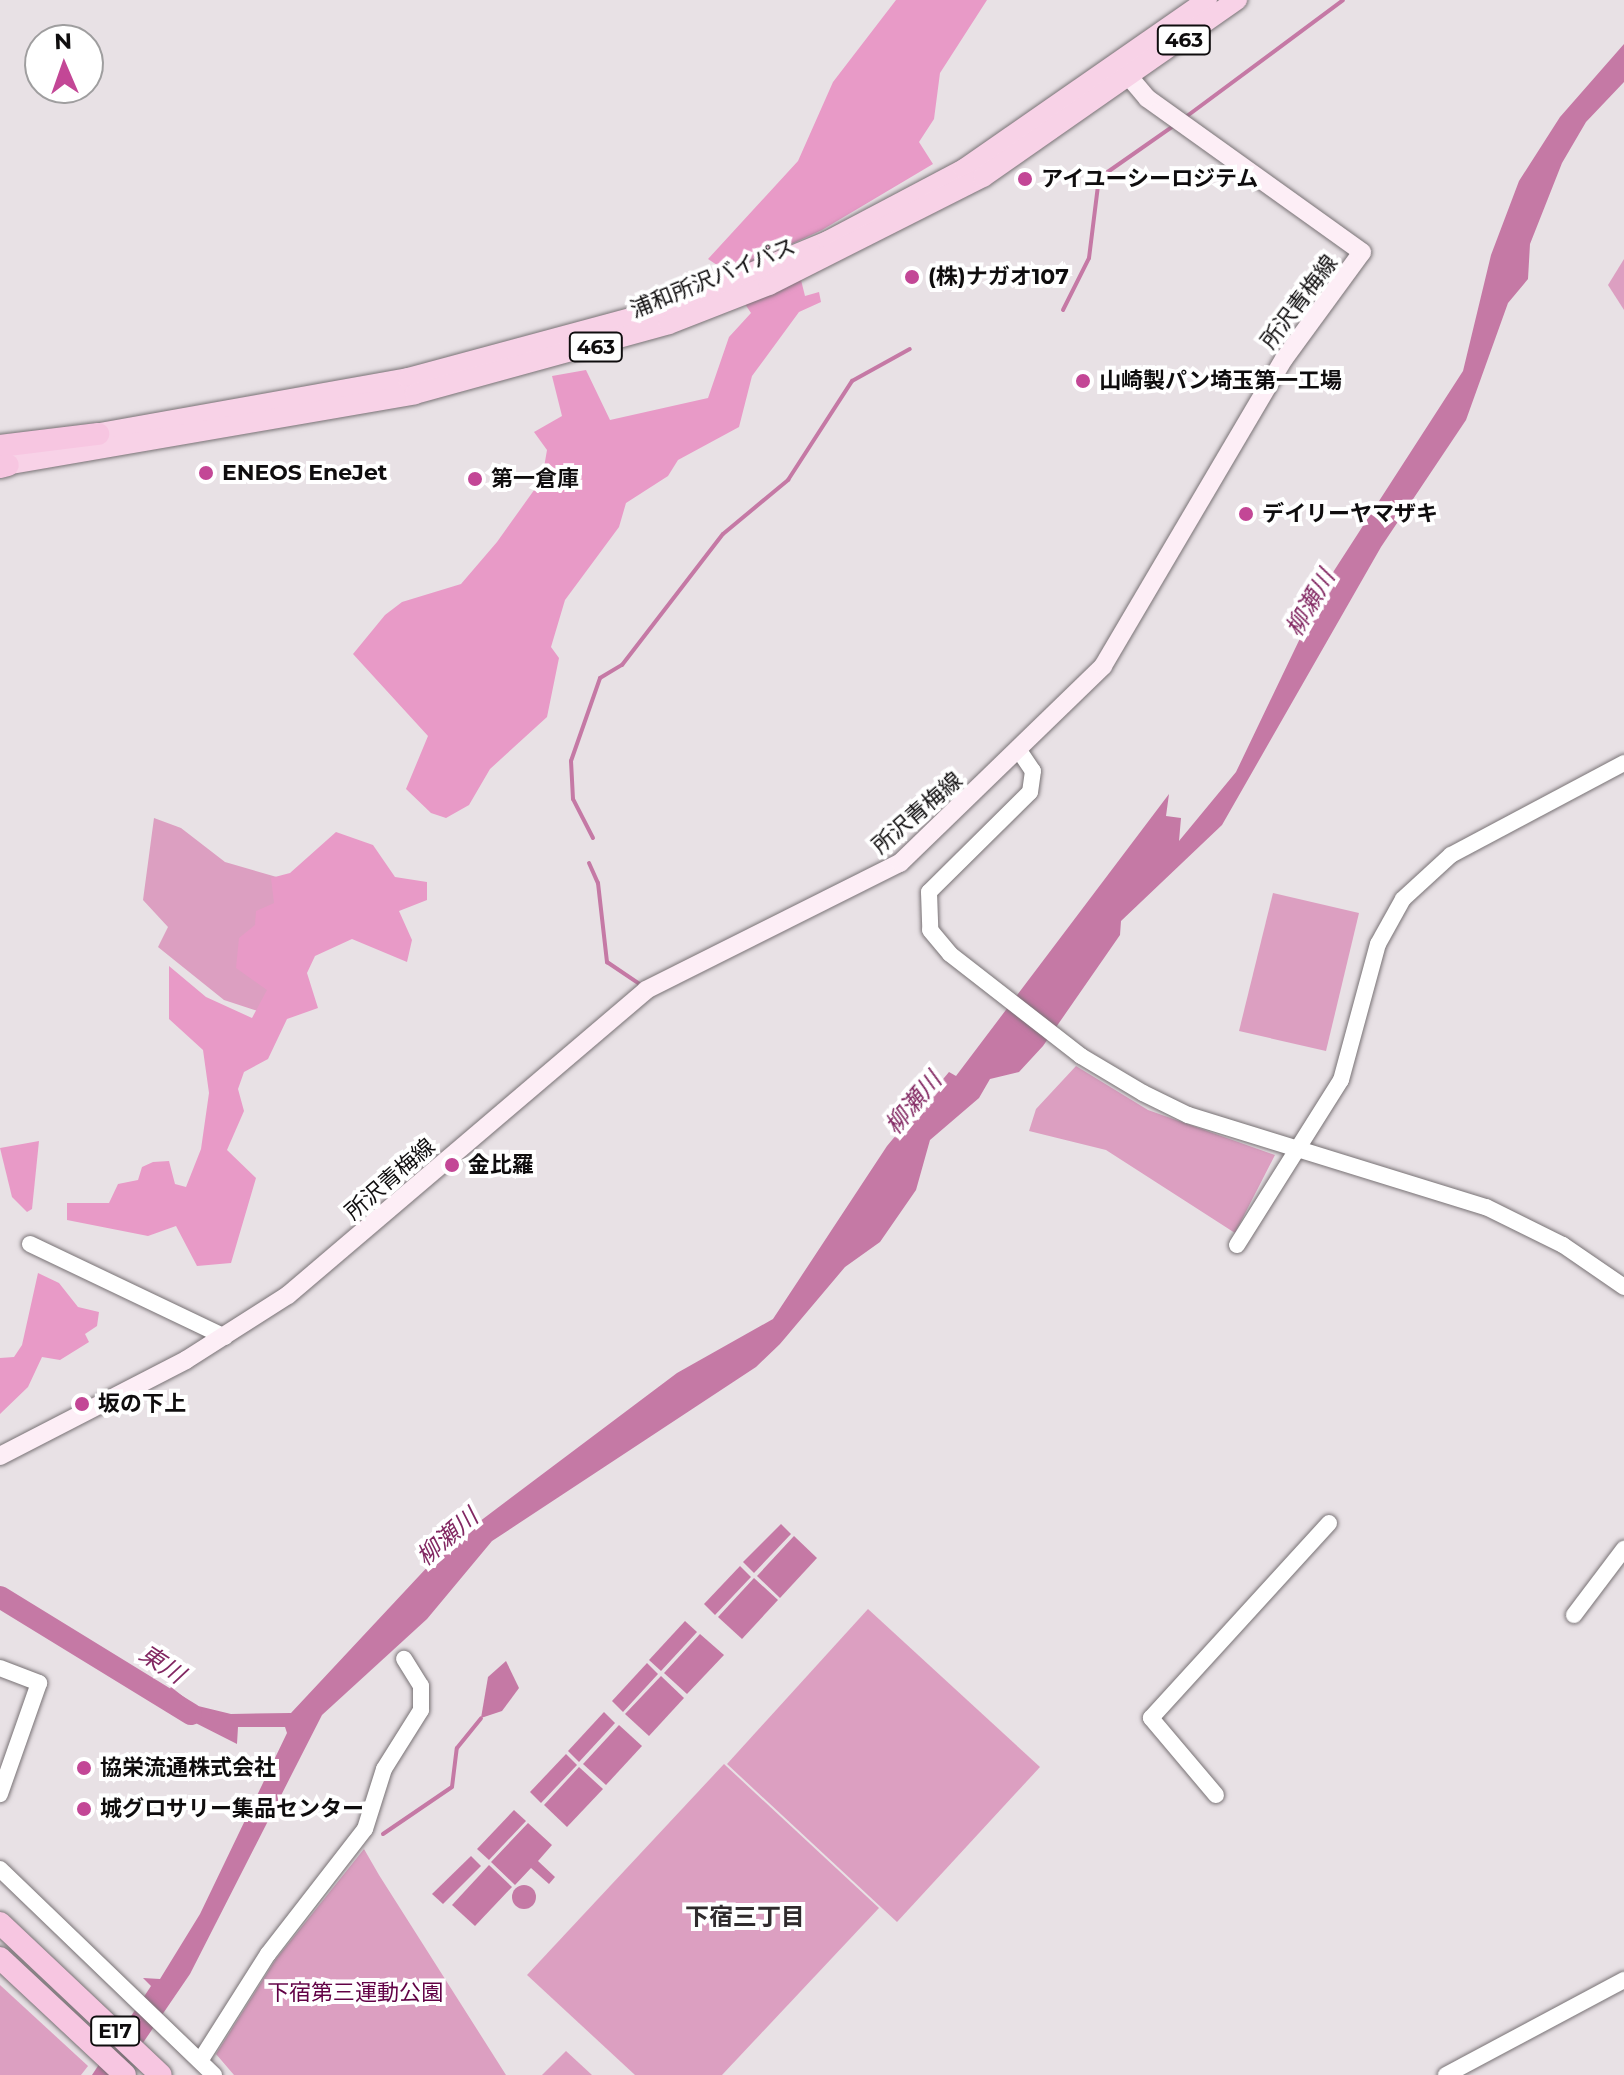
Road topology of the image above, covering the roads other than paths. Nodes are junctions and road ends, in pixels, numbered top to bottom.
1 (1207, 0) edge
2 (1237, 0) edge
3 (1125, 73) junction
4 (98, 434) joint
5 (2, 459) edge
6 (1020, 752) junction
7 (1624, 763) edge
8 (1298, 1152) junction
9 (30, 1244) dead end
10 (1237, 1245) dead end
11 (1624, 1287) edge
12 (225, 1337) junction
13 (0, 1456) edge
14 (1329, 1523) dead end
15 (1624, 1549) edge
16 (1574, 1615) dead end
17 (404, 1659) dead end
18 (0, 1668) edge
19 (0, 1794) edge
20 (1216, 1795) dead end
21 (0, 1869) edge
22 (0, 1923) edge
23 (0, 1958) edge
24 (1624, 1980) edge
25 (200, 2061) junction
26 (125, 2075) edge
27 (161, 2075) edge
28 (214, 2075) edge
29 (1446, 2075) edge

1 - 3 highway, 浦和所沢バイパス / 463
2 - 3 highway, 浦和所沢バイパス / 463
3 - 4 highway, 浦和所沢バイパス / 463
3 - 5 highway, 浦和所沢バイパス / 463
3 - 6 main road, 所沢青梅線
4 - 5 highway
6 - 8 street
6 - 12 main road, 所沢青梅線
7 - 8 street
8 - 10 street
8 - 11 street
9 - 12 street
12 - 13 main road, 所沢青梅線
14 - 20 street
15 - 16 street
17 - 25 street
18 - 19 street
21 - 25 street
22 - 27 highway, E17
23 - 26 highway, E17
24 - 29 street
25 - 28 street

